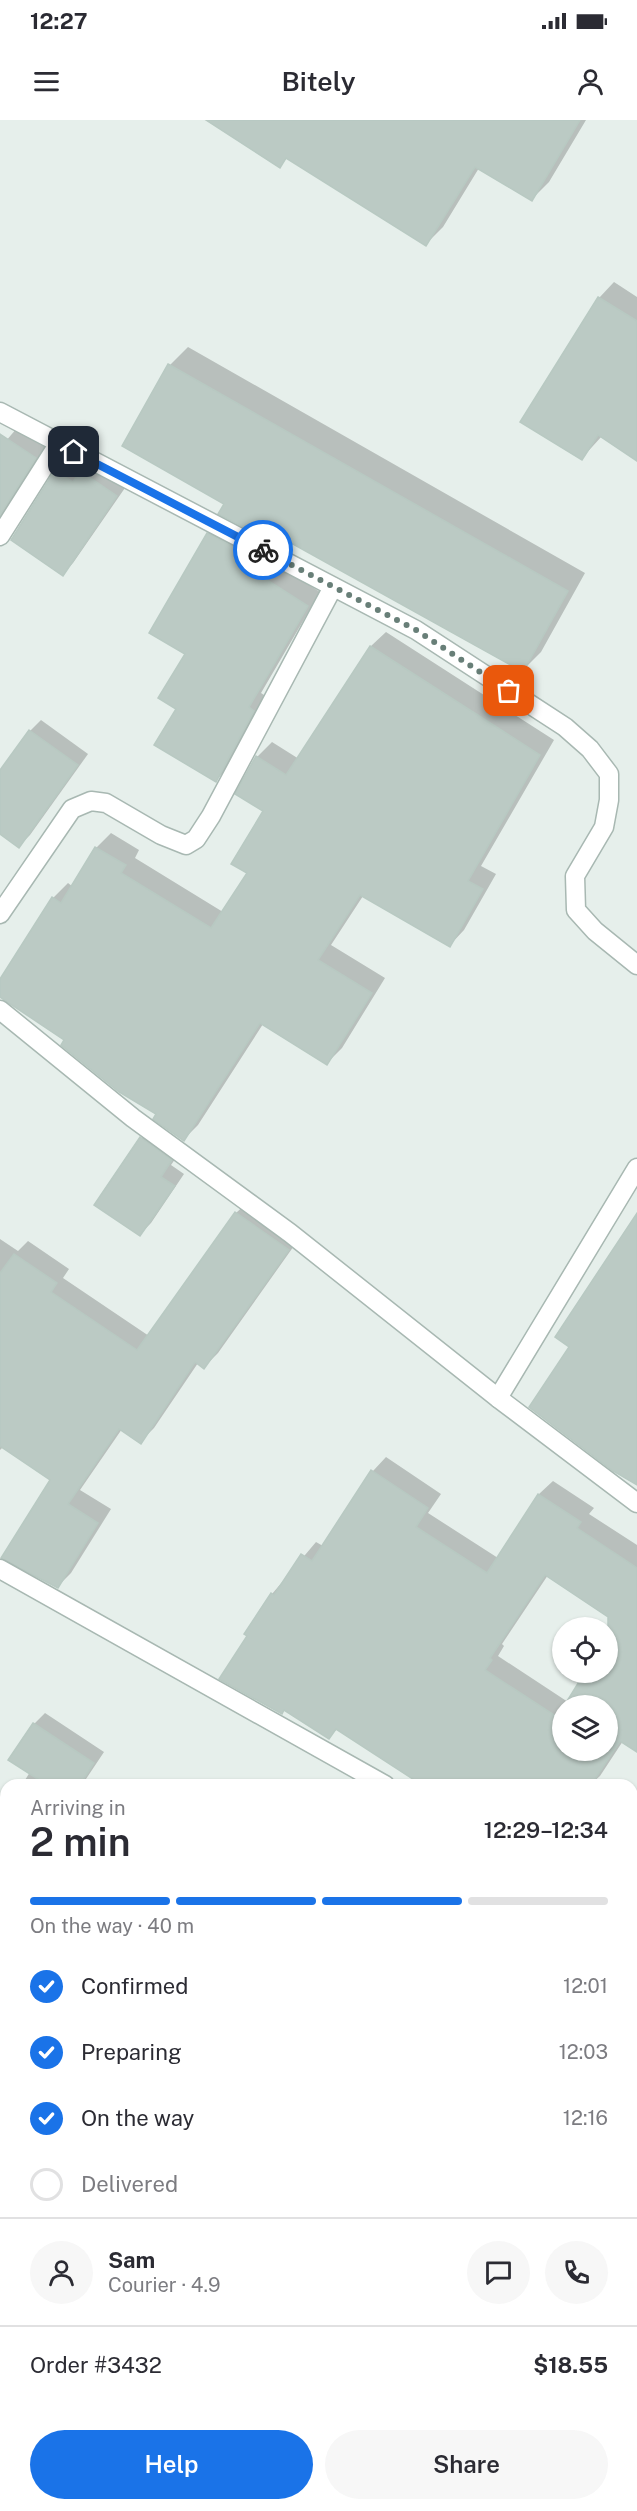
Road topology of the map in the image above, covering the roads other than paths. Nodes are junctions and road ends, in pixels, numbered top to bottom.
1 (0, 412) edge
2 (59, 443) junction
3 (0, 536) edge
4 (333, 587) junction
5 (0, 914) edge
6 (637, 965) edge
7 (0, 1010) edge
8 (637, 1168) edge
9 (498, 1398) junction
10 (637, 1503) edge
11 (0, 1569) edge
12 (374, 1779) edge

1 - 2 street
2 - 3 street
2 - 4 street
4 - 5 street
4 - 6 street
7 - 9 street
8 - 9 street
9 - 10 street
11 - 12 street

